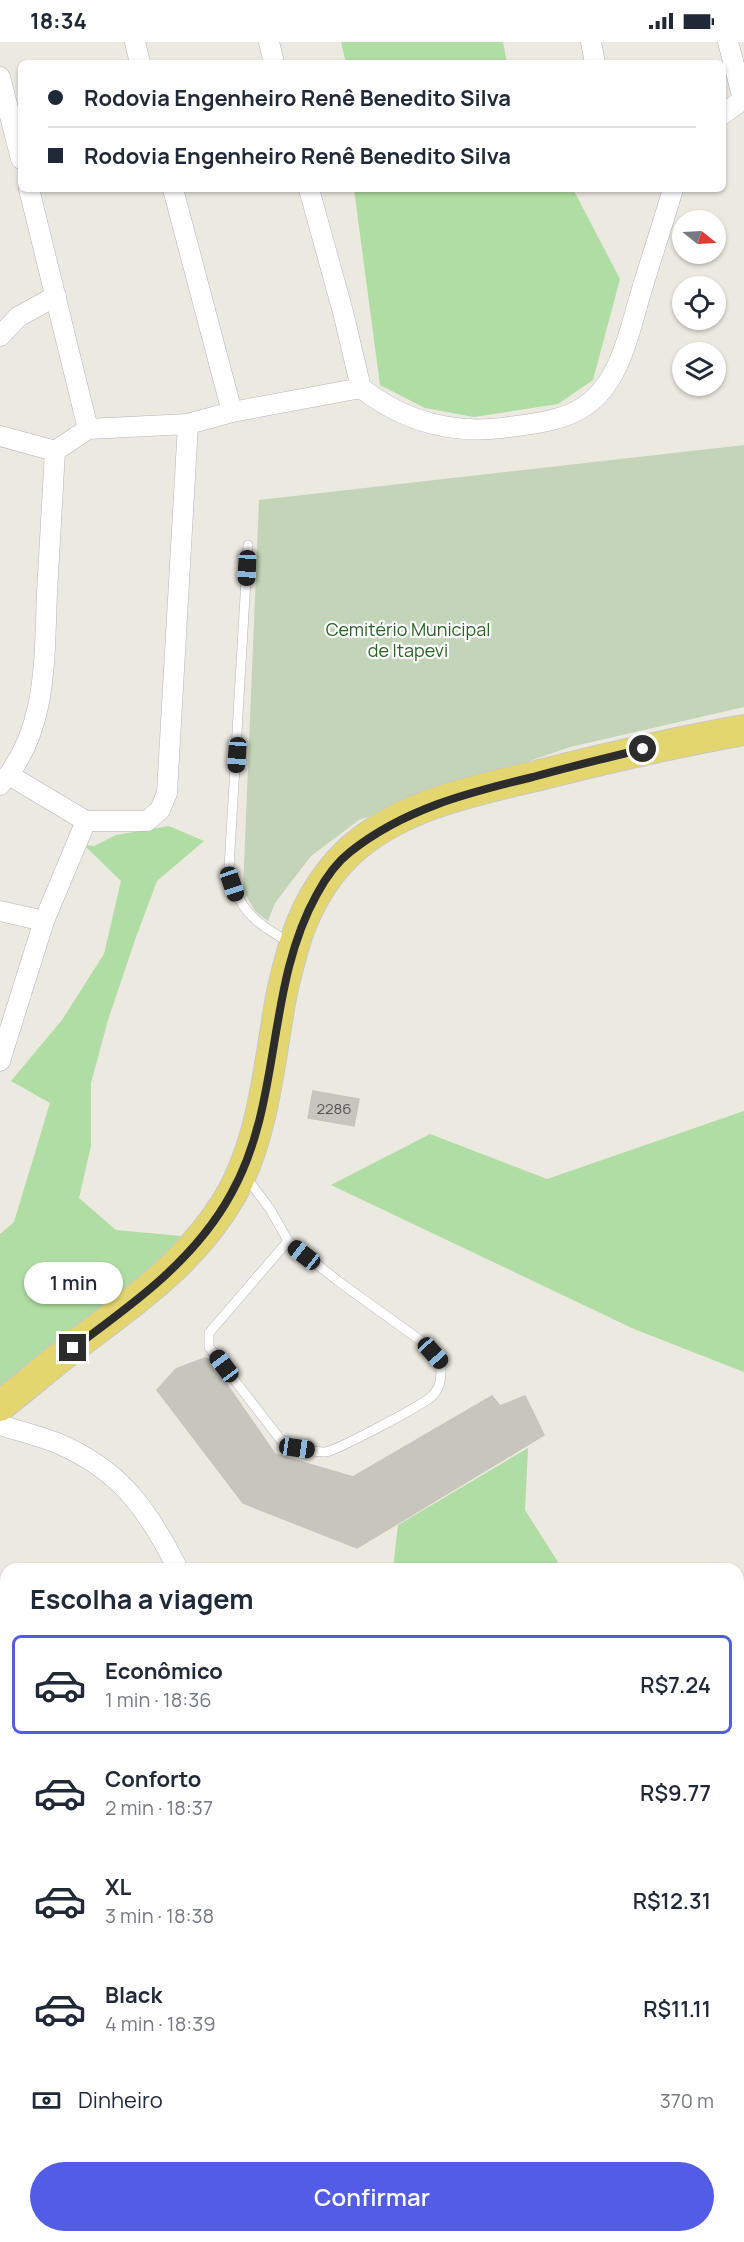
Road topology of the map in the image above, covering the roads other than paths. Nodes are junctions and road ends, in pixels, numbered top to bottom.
1 (135, 42) edge
2 (269, 42) edge
3 (591, 42) edge
4 (728, 42) edge
5 (139, 60) edge
6 (273, 60) edge
7 (594, 60) edge
8 (0, 77) edge
9 (743, 99) edge
10 (726, 112) edge
11 (18, 147) edge
12 (30, 192) edge
13 (175, 192) edge
14 (310, 192) edge
15 (672, 192) edge
16 (56, 296) junction
17 (0, 336) edge
18 (362, 388) junction
19 (232, 412) junction
20 (188, 424) junction
21 (88, 429) junction
22 (0, 436) edge
23 (55, 451) junction
24 (248, 545) dead end
25 (744, 730) edge
26 (5, 780) edge
27 (86, 821) junction
28 (0, 911) edge
29 (44, 921) junction
30 (294, 945) junction
31 (0, 1061) edge
32 (242, 1171) junction
33 (288, 1242) junction
34 (0, 1406) edge
35 (0, 1425) edge
36 (175, 1563) edge

1 - 5 street
2 - 6 street
3 - 7 street
4 - 9 street
8 - 11 street
9 - 10 street
12 - 16 street
13 - 19 street
14 - 18 street
15 - 18 street
16 - 17 street
16 - 21 street
18 - 19 street
19 - 20 street
20 - 21 street
20 - 27 street
21 - 23 street
22 - 23 street
23 - 26 street
24 - 30 lane
25 - 30 main road
26 - 27 street
27 - 29 street
28 - 29 street
29 - 31 street
30 - 32 main road
32 - 33 lane
32 - 34 main road
33 - 33 lane
35 - 36 street

